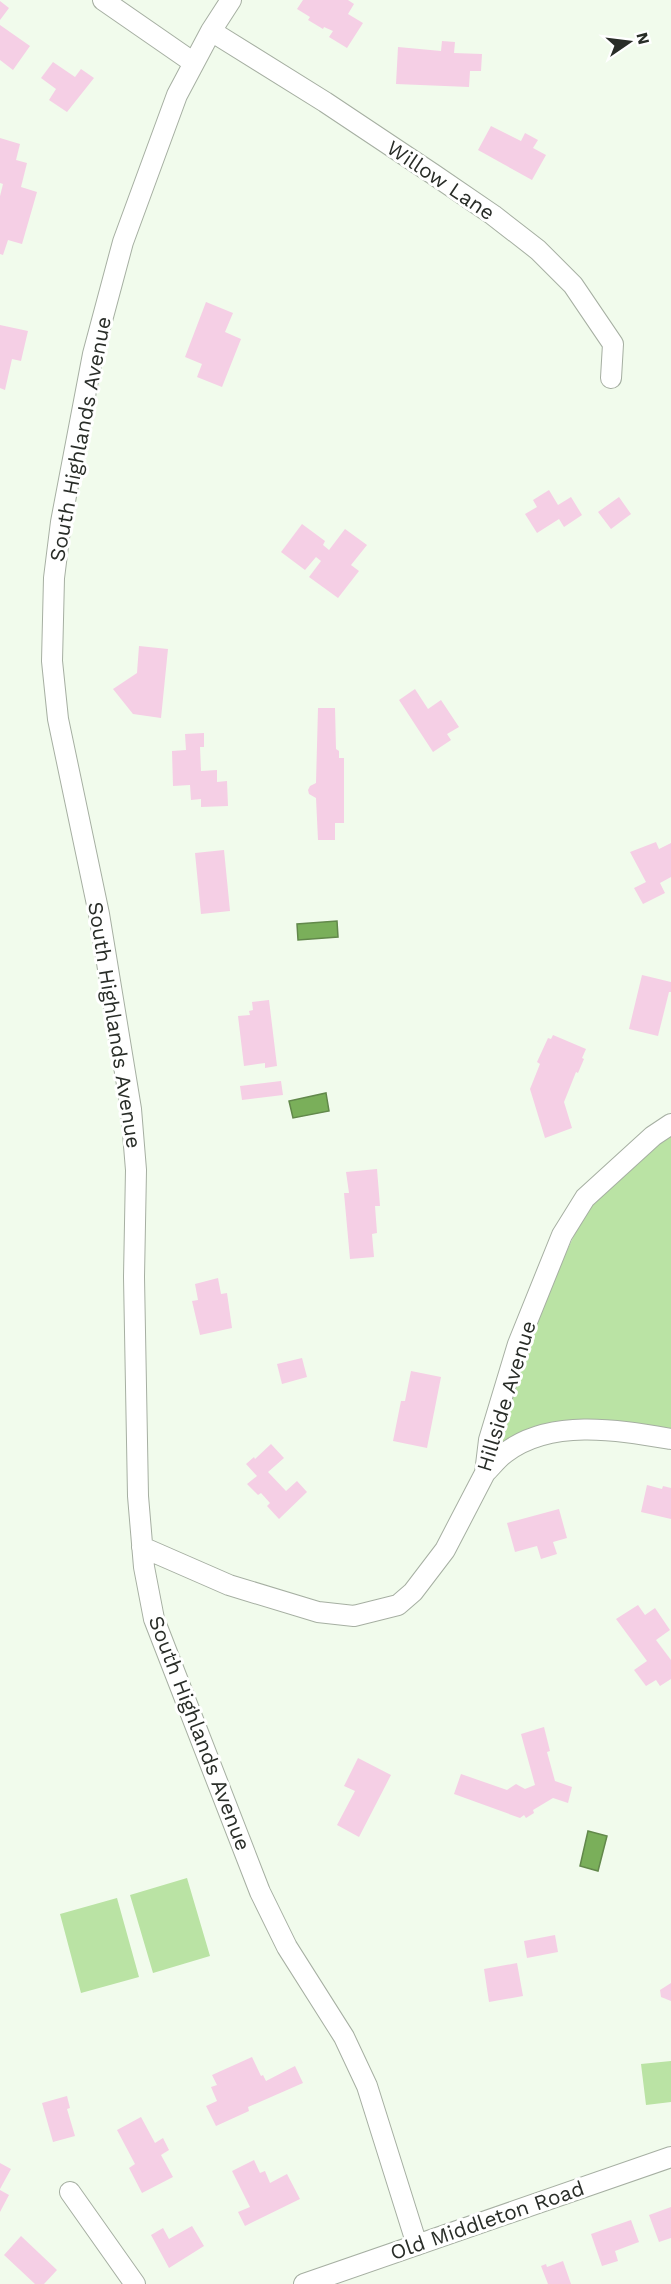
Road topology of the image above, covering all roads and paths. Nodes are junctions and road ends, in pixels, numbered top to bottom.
1 (103, 0) edge
2 (231, 0) edge
3 (211, 31) junction
4 (194, 63) junction
5 (611, 378) dead end
6 (671, 1124) edge
7 (671, 1439) edge
8 (485, 1473) junction
9 (142, 1547) junction
10 (671, 2157) edge
11 (70, 2192) dead end
12 (417, 2245) junction
13 (135, 2284) edge
14 (305, 2284) edge

1 - 4 street
2 - 3 street, South Highlands Avenue
3 - 4 street, South Highlands Avenue
3 - 5 street, Willow Lane
4 - 9 street, South Highlands Avenue
6 - 8 street, Hillside Avenue
7 - 8 street
8 - 9 street, Hillside Avenue
9 - 12 street, South Highlands Avenue
10 - 12 street, Old Middleton Road
11 - 13 street
12 - 14 street, Old Middleton Road

